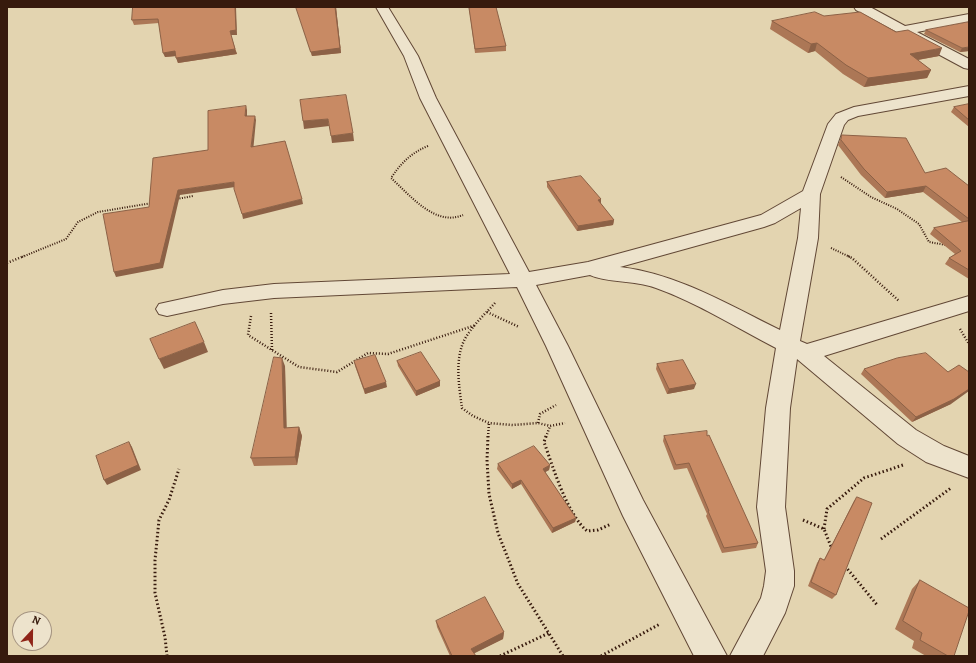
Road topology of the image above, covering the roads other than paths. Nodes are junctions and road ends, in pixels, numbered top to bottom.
1 (382, 7) edge
2 (860, 7) edge
3 (969, 18) edge
4 (904, 30) junction
5 (969, 65) edge
6 (969, 91) edge
7 (811, 194) junction
8 (588, 270) junction
9 (523, 280) junction
10 (969, 303) edge
11 (167, 309) dead end
12 (797, 349) junction
13 (963, 476) edge
14 (711, 656) edge
15 (746, 656) edge

1 - 9 street
2 - 4 street
3 - 4 street
4 - 5 street
6 - 7 street
7 - 8 street
7 - 12 street
8 - 9 street
8 - 12 street
9 - 11 street
9 - 14 street
10 - 12 street
12 - 13 street
12 - 15 street

